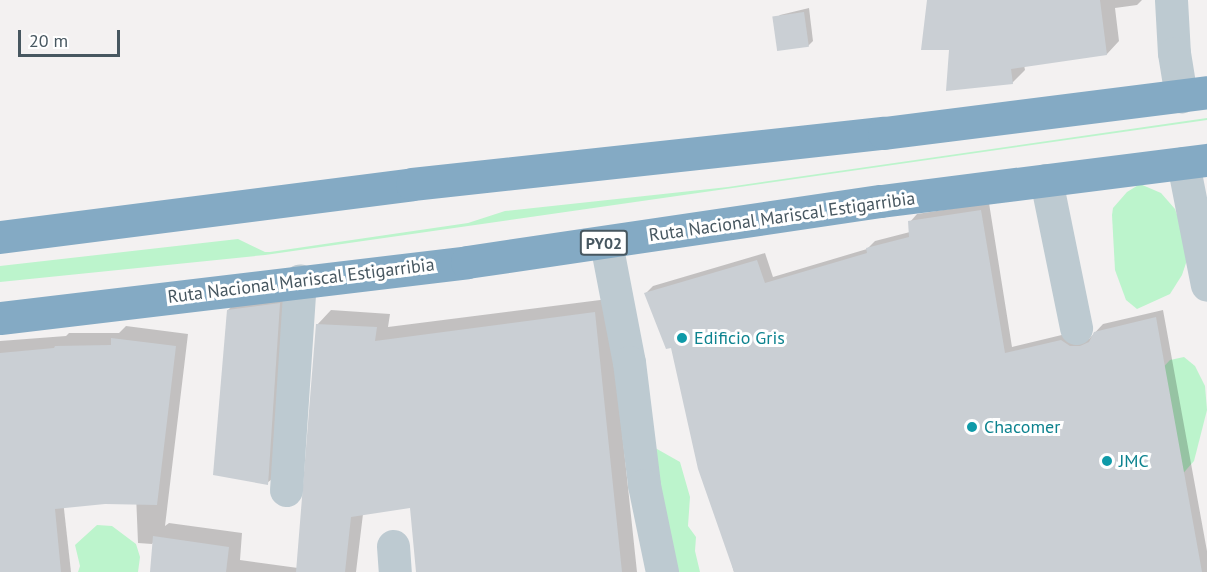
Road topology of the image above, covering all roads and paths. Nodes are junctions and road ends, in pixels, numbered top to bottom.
1 (1171, 0) edge
2 (1194, 94) edge
3 (1195, 161) edge
4 (1046, 180) junction
5 (0, 237) edge
6 (606, 243) junction
7 (300, 280) junction
8 (1207, 285) edge
9 (0, 318) edge
10 (1076, 328) dead end
11 (286, 490) dead end
12 (662, 572) edge

1 - 2 street
2 - 5 highway
3 - 4 highway, Ruta Nacional Mariscal Estigarribia / PY02
3 - 8 street
4 - 6 highway, Ruta Nacional Mariscal Estigarribia / PY02
4 - 10 street
6 - 7 highway, Ruta Nacional Mariscal Estigarribia / PY02
6 - 12 street
7 - 9 highway, Ruta Nacional Mariscal Estigarribia / PY02
7 - 11 street

